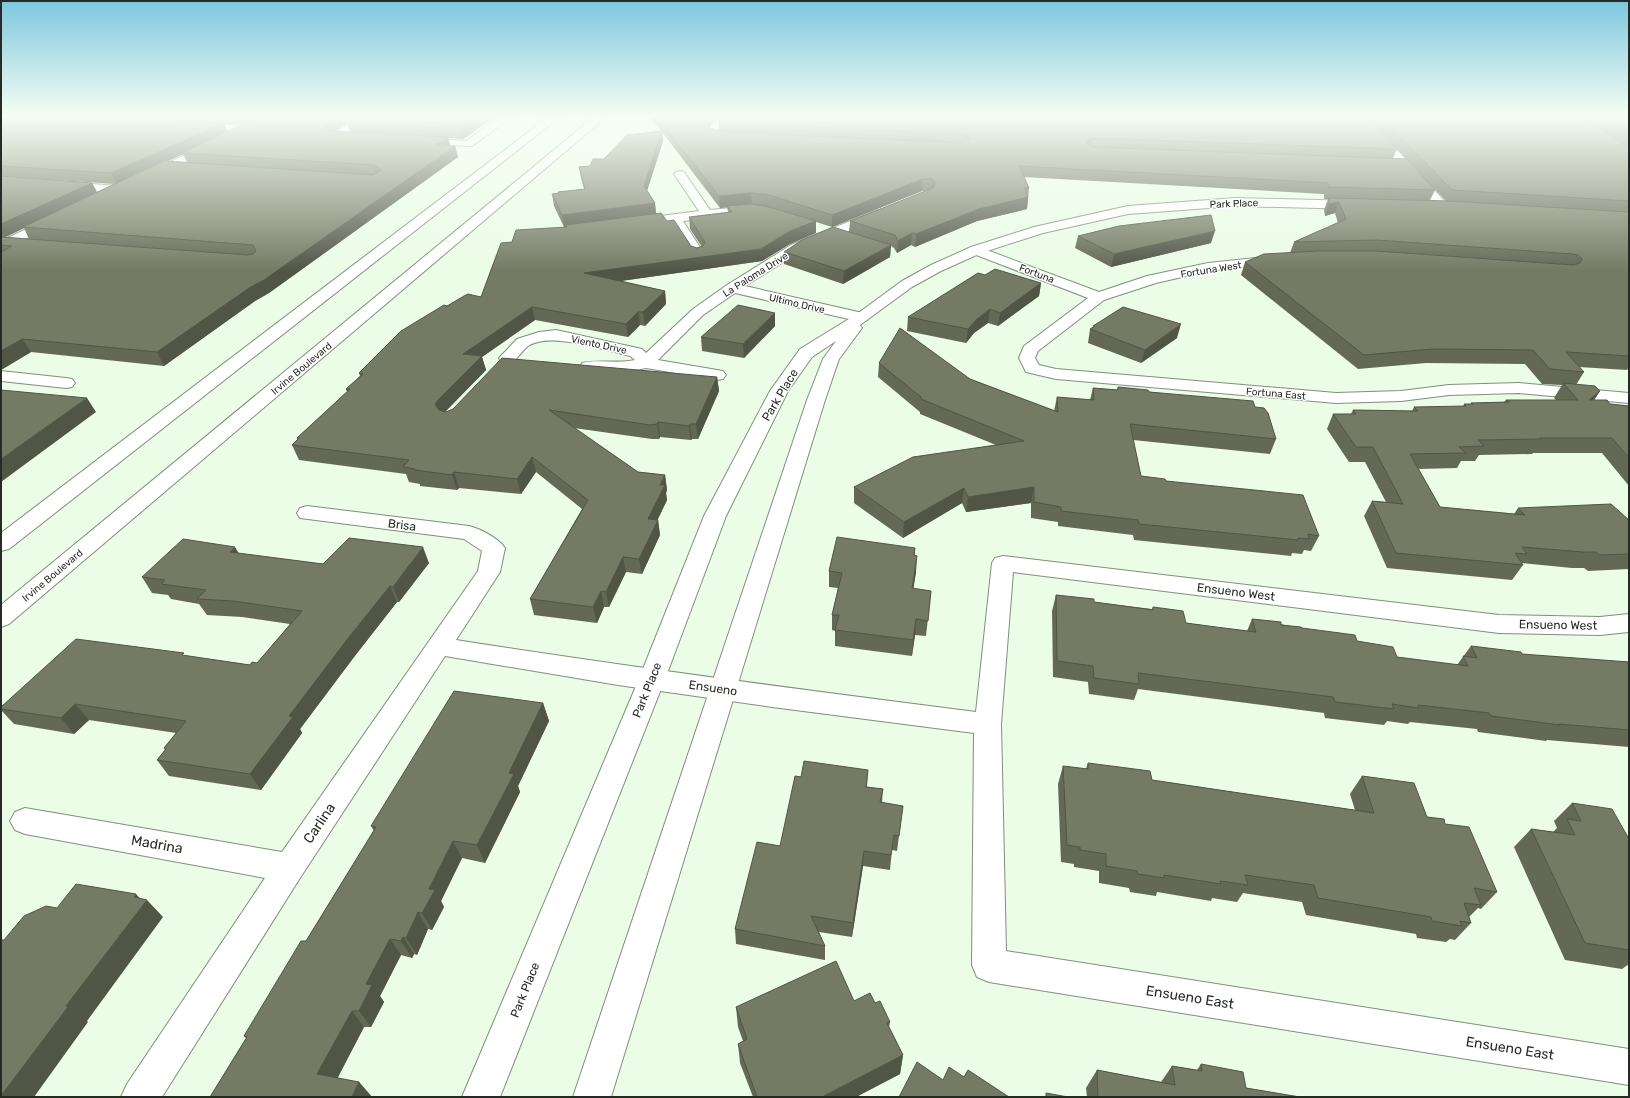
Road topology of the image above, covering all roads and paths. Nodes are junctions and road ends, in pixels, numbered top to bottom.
1 (164, 168) edge
2 (184, 168) edge
3 (490, 168) edge
4 (541, 168) edge
5 (1409, 168) edge
6 (194, 169) edge
7 (680, 174) dead end
8 (139, 180) edge
9 (56, 185) edge
10 (97, 200) edge
11 (1371, 205) edge
12 (1427, 207) edge
13 (1443, 207) junction
14 (1458, 208) edge
15 (890, 209) edge
16 (763, 211) edge
17 (708, 214) junction
18 (62, 217) edge
19 (675, 218) junction
20 (622, 225) edge
21 (812, 226) edge
22 (832, 232) junction
23 (853, 240) edge
24 (4, 244) edge
25 (36, 245) edge
26 (976, 250) junction
27 (698, 255) edge
28 (1292, 260) edge
29 (732, 288) junction
30 (1099, 297) junction
31 (862, 317) junction
32 (526, 362) edge
33 (646, 363) junction
34 (570, 366) edge
35 (717, 375) edge
36 (1, 376) edge
37 (66, 383) dead end
38 (1629, 398) edge
39 (306, 513) dead end
40 (1, 544) edge
41 (494, 548) joint
42 (1, 618) edge
43 (1629, 623) edge
44 (438, 646) junction
45 (652, 679) junction
46 (723, 689) junction
47 (988, 724) junction
48 (24, 821) dead end
49 (289, 868) junction
50 (1629, 1067) edge
51 (140, 1097) edge
52 (481, 1097) edge
53 (592, 1097) edge

1 - 8 street
2 - 6 street
3 - 40 street
4 - 42 street, Irvine Boulevard
5 - 13 street
7 - 17 street
9 - 10 street
11 - 26 street, Park Place
12 - 13 street
13 - 14 street
15 - 22 street, La Paloma Drive
16 - 17 street
17 - 19 street
18 - 24 street
19 - 20 street
19 - 27 street
21 - 22 street
22 - 23 street
22 - 29 street, La Paloma Drive
24 - 25 street
26 - 30 street, Fortuna
26 - 31 street, Park Place
28 - 30 street, Fortuna West
29 - 31 street, Ultimo Drive
29 - 33 street, La Paloma Drive
30 - 38 street, Fortuna East
31 - 45 street, Park Place
31 - 46 street, Park Place
32 - 33 street, Viento Drive
33 - 34 street
33 - 35 street, Viento Drive
36 - 37 street
39 - 41 street, Brisa
41 - 44 street, Carlina
43 - 47 street, Ensueno West
44 - 45 street, Ensueno
44 - 49 street, Carlina
45 - 46 street, Ensueno
45 - 52 street, Park Place
46 - 47 street, Ensueno
46 - 53 street, Park Place
47 - 50 street, Ensueno East
48 - 49 street, Madrina
49 - 51 street, Carlina

